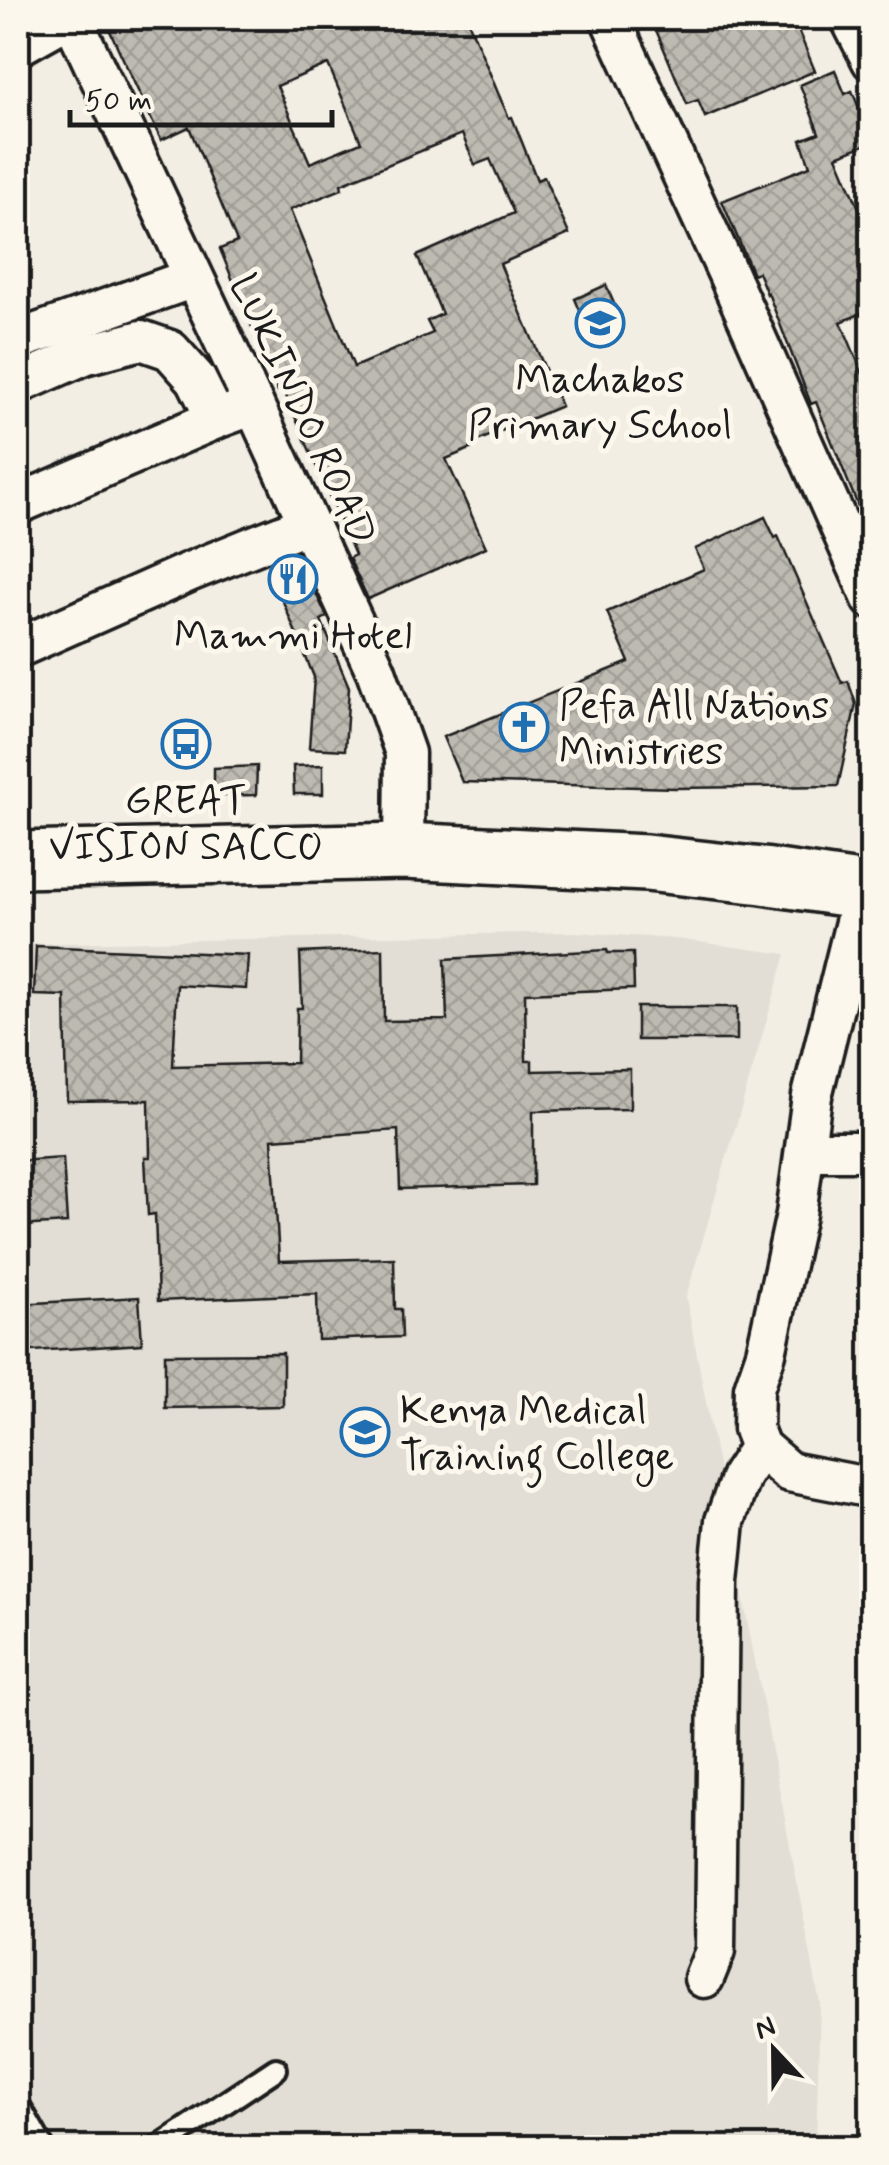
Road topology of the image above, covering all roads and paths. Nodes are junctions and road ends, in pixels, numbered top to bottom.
1 (70, 18) edge
2 (610, 18) edge
3 (850, 18) edge
4 (18, 46) edge
5 (872, 61) edge
6 (193, 278) junction
7 (18, 340) edge
8 (18, 384) edge
9 (254, 405) junction
10 (216, 419) junction
11 (18, 504) edge
12 (308, 524) junction
13 (872, 600) edge
14 (18, 648) edge
15 (404, 851) junction
16 (18, 860) edge
17 (867, 891) edge
18 (872, 1150) edge
19 (805, 1151) junction
20 (760, 1447) junction
21 (872, 1488) edge
22 (704, 1978) dead end
23 (276, 2069) dead end
24 (18, 2104) edge
25 (44, 2148) edge
26 (157, 2148) edge

1 - 4 street
1 - 6 street, LUKINDO ROAD
2 - 13 street
3 - 5 street
6 - 7 street
6 - 9 street, LUKINDO ROAD
8 - 10 street
9 - 10 street
9 - 12 street, LUKINDO ROAD
10 - 11 street
12 - 14 street
12 - 15 street, LUKINDO ROAD
15 - 16 highway
15 - 17 highway
17 - 19 street
18 - 19 street
19 - 20 street
20 - 21 street
20 - 22 street
23 - 26 lane
24 - 25 lane

